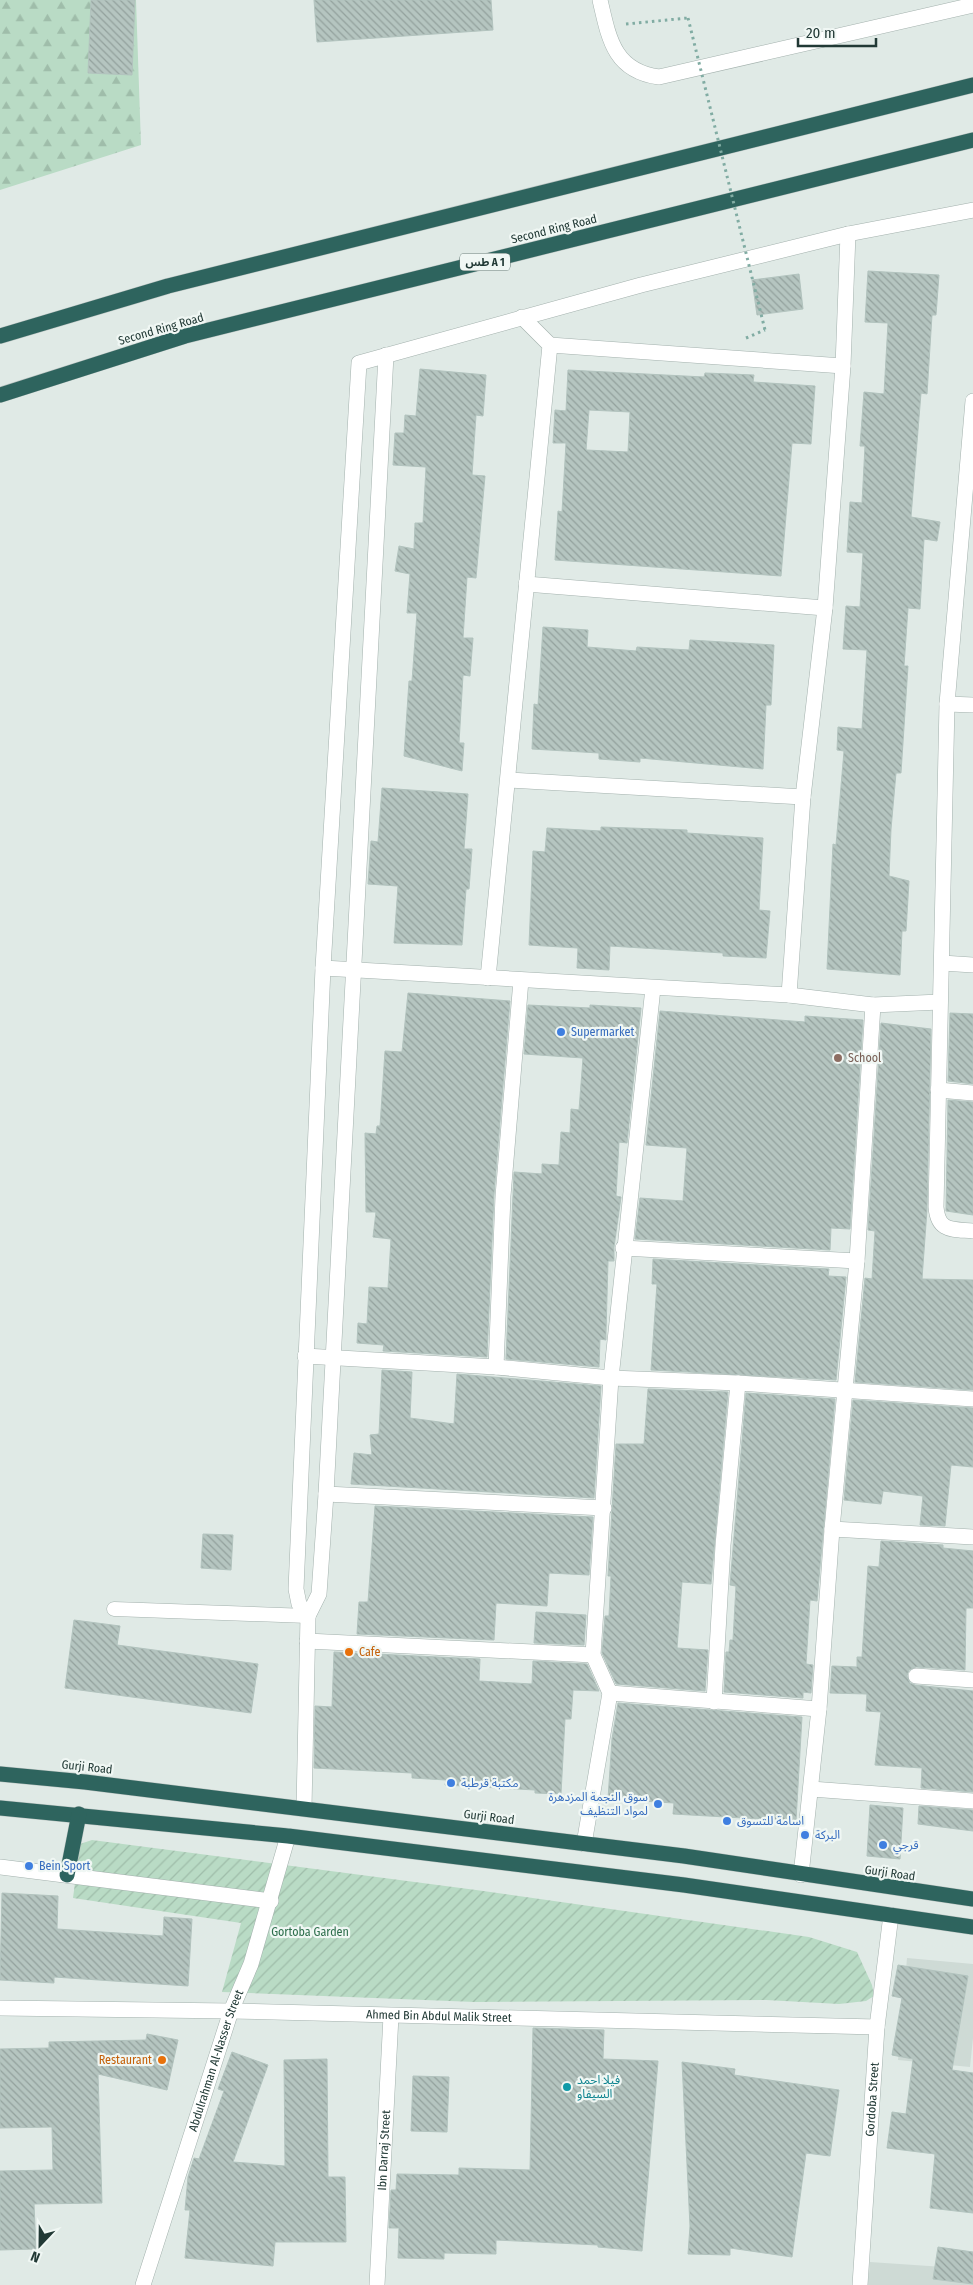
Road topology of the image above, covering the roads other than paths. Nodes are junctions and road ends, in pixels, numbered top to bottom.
1 (600, 0) edge
2 (973, 5) edge
3 (973, 85) edge
4 (973, 140) edge
5 (973, 210) edge
6 (848, 234) junction
7 (522, 317) junction
8 (0, 336) edge
9 (550, 345) junction
10 (386, 355) junction
11 (843, 366) junction
12 (0, 394) edge
13 (973, 401) edge
14 (526, 584) junction
15 (825, 608) junction
16 (947, 704) junction
17 (973, 705) edge
18 (508, 780) junction
19 (803, 797) junction
20 (942, 963) junction
21 (973, 965) edge
22 (323, 968) junction
23 (353, 969) junction
24 (488, 978) junction
25 (521, 980) junction
26 (653, 988) junction
27 (789, 995) junction
28 (940, 1002) junction
29 (873, 1005) junction
30 (938, 1090) junction
31 (973, 1093) edge
32 (973, 1231) edge
33 (623, 1248) junction
34 (857, 1261) junction
35 (305, 1356) junction
36 (334, 1357) junction
37 (496, 1367) junction
38 (611, 1378) junction
39 (738, 1383) junction
40 (844, 1392) junction
41 (973, 1399) edge
42 (326, 1494) junction
43 (604, 1508) junction
44 (832, 1529) junction
45 (973, 1537) edge
46 (114, 1609) dead end
47 (308, 1616) junction
48 (307, 1641) junction
49 (593, 1655) junction
50 (916, 1676) dead end
51 (973, 1680) edge
52 (610, 1693) junction
53 (714, 1702) junction
54 (819, 1709) junction
55 (0, 1774) edge
56 (811, 1789) junction
57 (973, 1801) edge
58 (0, 1808) edge
59 (304, 1808) junction
60 (79, 1814) junction
61 (288, 1836) junction
62 (584, 1844) junction
63 (0, 1867) edge
64 (68, 1875) junction
65 (801, 1875) junction
66 (973, 1900) edge
67 (271, 1901) junction
68 (891, 1915) junction
69 (973, 1927) edge
70 (0, 2008) edge
71 (231, 2011) junction
72 (391, 2016) junction
73 (877, 2027) junction
74 (143, 2285) edge
75 (377, 2285) edge
76 (860, 2285) edge

1 - 2 street
3 - 8 highway
4 - 12 highway, Second Ring Road / طس A 1
5 - 6 street
6 - 7 street
6 - 11 street
7 - 9 street
7 - 10 street
9 - 11 street
9 - 14 street
10 - 22 street
10 - 23 street
11 - 15 street
13 - 16 street
14 - 15 street
14 - 18 street
15 - 19 street
16 - 17 street
16 - 20 street
18 - 19 street
18 - 24 street
19 - 27 street
20 - 21 street
20 - 28 street
22 - 23 street
22 - 35 street
23 - 24 street
23 - 36 street
24 - 25 street
25 - 26 street
25 - 37 street
26 - 27 street
26 - 33 street
27 - 29 street
28 - 29 street
28 - 30 street
29 - 34 street
30 - 31 street
30 - 32 street
33 - 34 street
33 - 38 street
34 - 40 street
35 - 36 street
35 - 47 street
36 - 37 street
36 - 42 street
37 - 38 street
38 - 39 street
38 - 43 street
39 - 40 street
39 - 53 street
40 - 41 street
40 - 44 street
42 - 43 street
42 - 47 street
43 - 49 street
44 - 45 street
44 - 54 street
46 - 47 lane
47 - 48 street
48 - 49 street
48 - 59 street
49 - 52 street
50 - 51 street
52 - 53 street
52 - 62 street
53 - 54 street
54 - 56 street
55 - 59 highway, Gurji Road
56 - 57 street
56 - 65 street
58 - 60 highway
59 - 62 highway, Gurji Road
60 - 61 highway
60 - 64 highway
61 - 67 street, Abdulrahman Al-Nasser Street
61 - 68 highway
62 - 65 highway, Gurji Road
63 - 64 street
64 - 67 street
65 - 66 highway, Gurji Road
67 - 71 street, Abdulrahman Al-Nasser Street
68 - 69 highway
68 - 73 street, Gordoba Street
70 - 71 street, Ahmed Bin Abdul Malik Street
71 - 72 street, Ahmed Bin Abdul Malik Street
71 - 74 street, Abdulrahman Al-Nasser Street
72 - 73 street, Ahmed Bin Abdul Malik Street
72 - 75 street, Ibn Darraj Street
73 - 76 street, Gordoba Street

